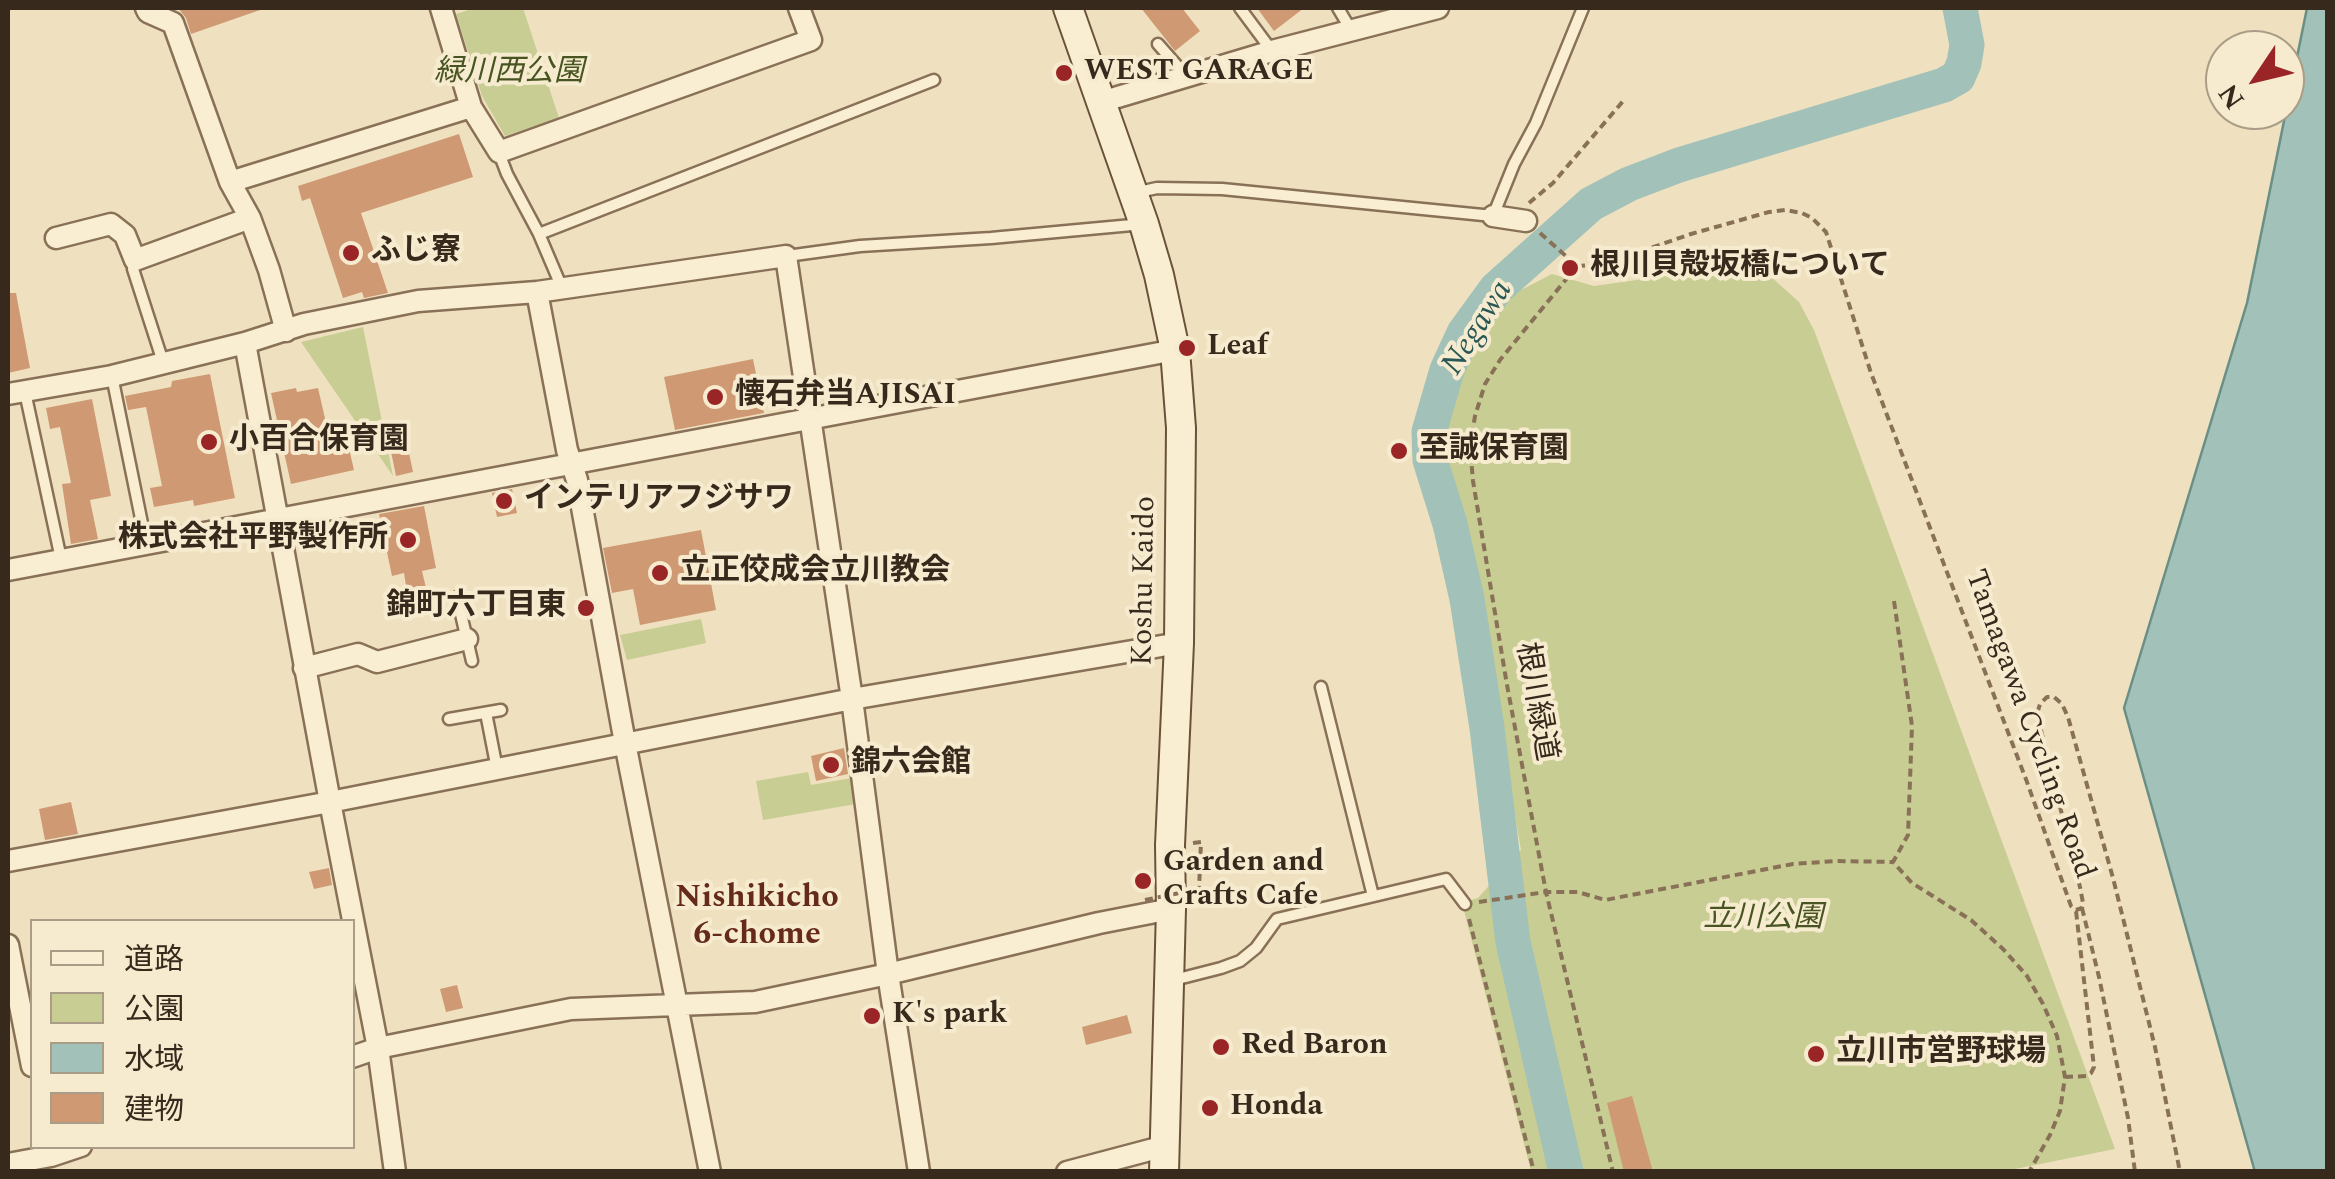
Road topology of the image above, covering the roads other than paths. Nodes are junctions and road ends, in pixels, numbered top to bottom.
1 (146, 8) edge
2 (441, 8) edge
3 (799, 8) edge
4 (1068, 8) edge
5 (1240, 8) edge
6 (1338, 8) edge
7 (1438, 8) edge
8 (1583, 8) edge
9 (1352, 30) junction
10 (1158, 44) dead end
11 (1272, 51) junction
12 (1186, 76) junction
13 (934, 80) dead end
14 (1100, 102) junction
15 (471, 107) junction
16 (499, 152) junction
17 (230, 182) junction
18 (1133, 193) junction
19 (250, 218) junction
20 (1144, 224) junction
21 (538, 234) junction
22 (56, 238) dead end
23 (786, 256) junction
24 (135, 260) junction
25 (562, 288) junction
26 (538, 292) junction
27 (286, 330) junction
28 (245, 343) junction
29 (1176, 350) junction
30 (163, 362) junction
31 (112, 376) junction
32 (16, 393) edge
33 (809, 418) junction
34 (572, 464) junction
35 (277, 521) junction
36 (146, 544) junction
37 (61, 559) junction
38 (8, 570) edge
39 (457, 597) dead end
40 (467, 639) junction
41 (1179, 643) junction
42 (472, 661) dead end
43 (304, 668) junction
44 (1321, 687) dead end
45 (852, 699) junction
46 (501, 710) dead end
47 (486, 712) junction
48 (449, 720) dead end
49 (626, 743) junction
50 (497, 769) junction
51 (330, 802) junction
52 (8, 861) edge
53 (1372, 896) junction
54 (1158, 904) junction
55 (1465, 904) road end
56 (353, 919) edge
57 (355, 930) edge
58 (8, 944) edge
59 (888, 974) junction
60 (1169, 981) junction
61 (676, 1005) junction
62 (378, 1048) junction
63 (30, 1056) edge
64 (355, 1056) edge
65 (51, 1158) edge
66 (1165, 1159) edge
67 (8, 1164) edge
68 (394, 1172) edge
69 (710, 1172) edge
70 (919, 1172) edge
71 (1067, 1172) edge

1 - 17 street
2 - 15 street
3 - 16 street
4 - 14 main road, Koshu Kaido
5 - 11 lane
6 - 9 lane
7 - 9 street
8 - 18 lane
9 - 11 street
10 - 12 lane
11 - 12 street
12 - 14 street
13 - 21 lane
14 - 18 main road, Koshu Kaido
15 - 16 street
15 - 17 street
16 - 21 lane
17 - 19 street
18 - 20 main road, Koshu Kaido
19 - 24 street
19 - 27 street
20 - 23 lane
20 - 29 main road, Koshu Kaido
21 - 25 lane
22 - 24 street
23 - 25 street
23 - 33 street
24 - 30 lane
25 - 26 street
26 - 27 street
26 - 34 street
27 - 28 street
28 - 30 street
28 - 35 street
29 - 33 street
29 - 41 main road, Koshu Kaido
30 - 31 street
31 - 32 street
31 - 36 lane
32 - 37 lane
33 - 34 street
33 - 45 street
34 - 35 street
34 - 49 street
35 - 36 street
35 - 43 street
36 - 37 street
37 - 38 street
39 - 40 lane
40 - 42 lane
40 - 43 street
41 - 45 street
41 - 54 main road, Koshu Kaido
43 - 51 street
44 - 53 lane
45 - 49 street
45 - 59 street
46 - 47 lane
47 - 48 lane
47 - 50 lane
49 - 50 street
49 - 61 street
50 - 51 street
51 - 52 street
51 - 56 street
53 - 55 lane
53 - 60 lane
54 - 59 street
54 - 60 main road, Koshu Kaido
57 - 62 street
58 - 63 street
59 - 61 street
59 - 70 street
60 - 66 main road, Koshu Kaido
61 - 62 street
61 - 69 street
62 - 64 street
62 - 68 street
65 - 67 street
66 - 71 street

